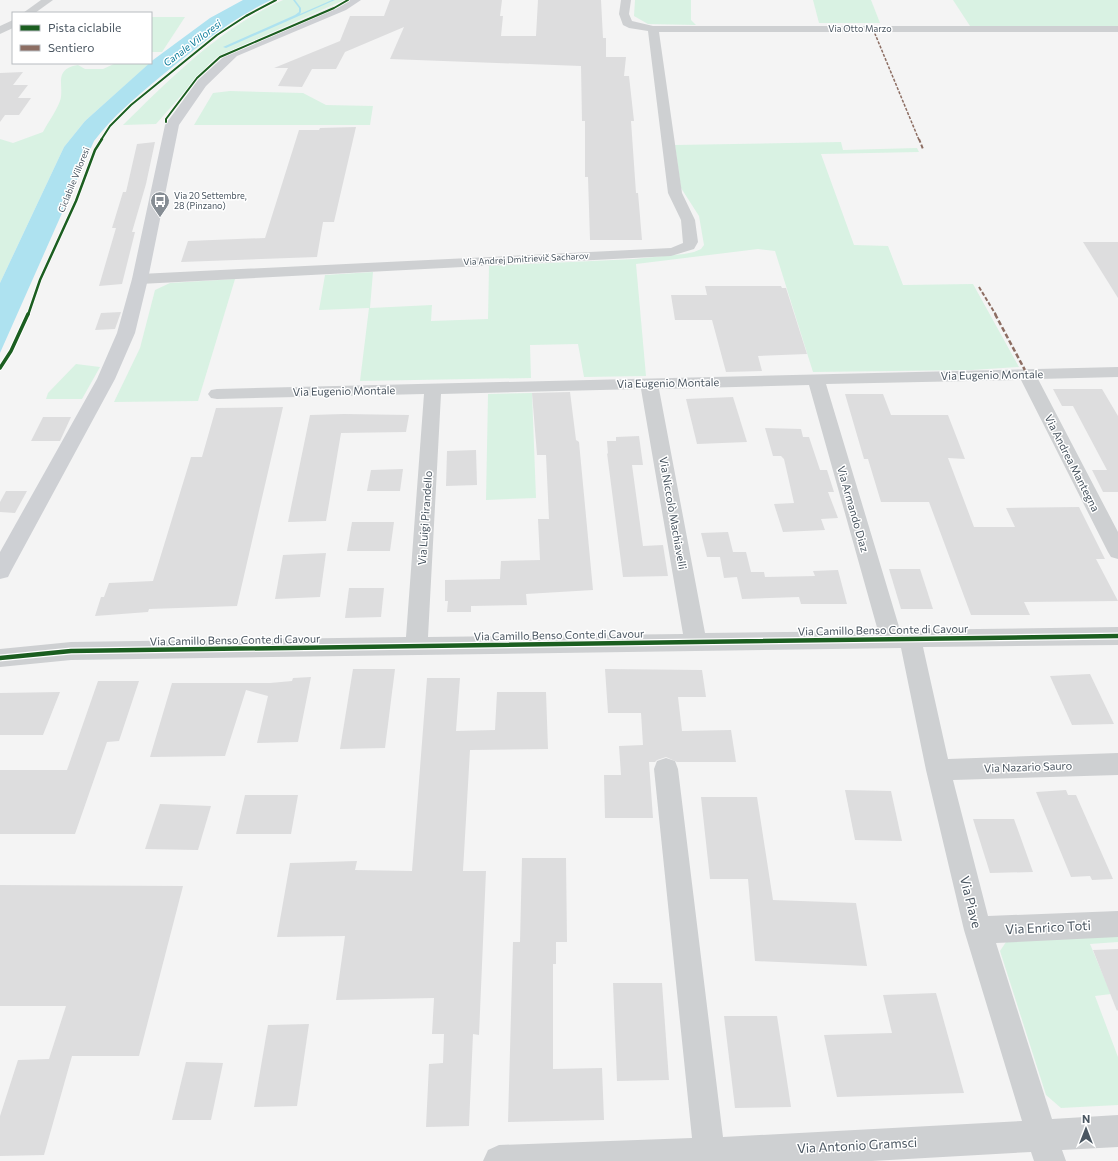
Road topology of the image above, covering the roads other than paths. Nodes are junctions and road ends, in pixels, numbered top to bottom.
1 (48, 0) edge
2 (356, 0) edge
3 (626, 0) edge
4 (30, 12) edge
5 (12, 24) edge
6 (653, 29) junction
7 (1118, 29) edge
8 (0, 31) edge
9 (140, 279) junction
10 (1118, 372) edge
11 (1027, 374) junction
12 (816, 380) junction
13 (649, 384) junction
14 (433, 389) junction
15 (217, 394) dead end
16 (1118, 552) edge
17 (0, 571) edge
18 (1118, 636) edge
19 (901, 639) junction
20 (696, 642) junction
21 (0, 644) edge
22 (416, 647) junction
23 (71, 651) junction
24 (0, 658) edge
25 (1118, 764) edge
26 (666, 768) dead end
27 (938, 770) junction
28 (1118, 924) edge
29 (978, 930) junction
30 (1118, 1131) edge
31 (1045, 1148) edge
32 (709, 1153) junction
33 (790, 1155) edge
34 (499, 1161) edge

1 - 4 street
2 - 9 street
3 - 6 street, Via Otto Marzo
5 - 8 street
6 - 7 street, Via Otto Marzo
6 - 9 street, Via Andrej Dmitrievič Sacharov
9 - 17 street
10 - 11 street, Via Eugenio Montale
11 - 12 street, Via Eugenio Montale
11 - 16 street, Via Andrea Mantegna
12 - 13 street, Via Eugenio Montale
12 - 19 street, Via Armando Diaz
13 - 14 street, Via Eugenio Montale
13 - 20 street, Via Niccolò Machiavelli
14 - 15 street, Via Eugenio Montale
14 - 22 street, Via Luigi Pirandello
18 - 19 street, Via Camillo Benso Conte di Cavour
19 - 20 street, Via Camillo Benso Conte di Cavour
19 - 27 street, Via Piave
20 - 22 street, Via Camillo Benso Conte di Cavour
21 - 23 street, Via Camillo Benso Conte di Cavour
22 - 23 street, Via Camillo Benso Conte di Cavour
23 - 24 street, Via Camillo Benso Conte di Cavour
25 - 27 street, Via Nazario Sauro
26 - 32 street
27 - 29 street, Via Piave
28 - 29 street, Via Enrico Toti
29 - 31 street, Via Piave
30 - 31 street, Via Antonio Gramsci
31 - 33 street, Via Antonio Gramsci
32 - 33 street, Via Antonio Gramsci
32 - 34 street, Via Antonio Gramsci

